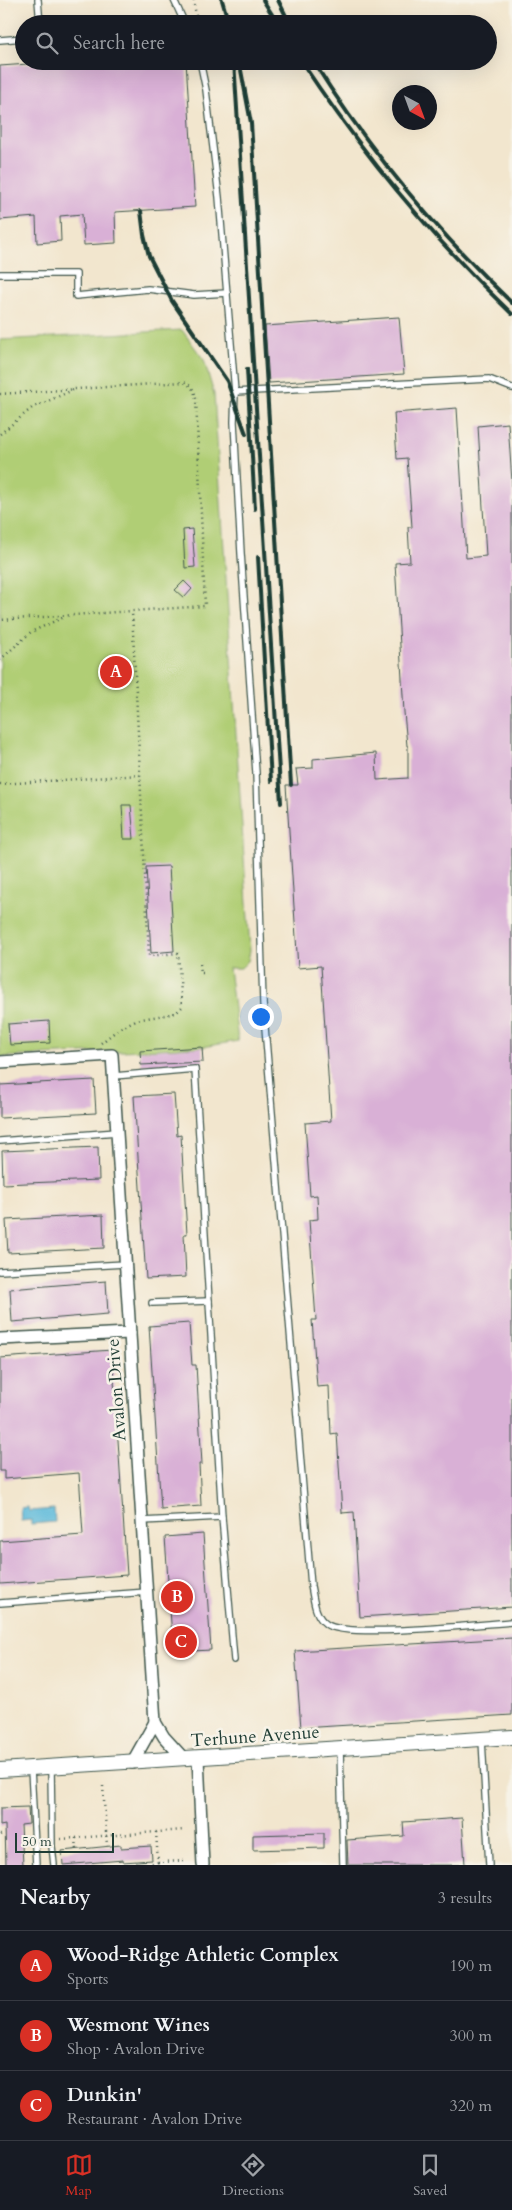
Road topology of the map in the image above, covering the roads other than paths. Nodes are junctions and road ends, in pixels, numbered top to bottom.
1 (38, 0) edge
2 (174, 0) edge
3 (39, 15) edge
4 (181, 15) edge
5 (15, 39) edge
6 (0, 40) edge
7 (202, 70) edge
8 (0, 274) edge
9 (228, 293) junction
10 (512, 388) edge
11 (235, 392) junction
12 (0, 1062) edge
13 (114, 1076) junction
14 (117, 1132) junction
15 (0, 1141) edge
16 (126, 1264) junction
17 (0, 1271) edge
18 (209, 1301) junction
19 (152, 1303) dead end
20 (130, 1333) junction
21 (0, 1339) edge
22 (222, 1517) junction
23 (142, 1521) junction
24 (146, 1592) junction
25 (0, 1603) edge
26 (512, 1622) edge
27 (234, 1660) dead end
28 (155, 1722) junction
29 (512, 1738) edge
30 (482, 1740) junction
31 (340, 1748) junction
32 (198, 1758) junction
33 (184, 1759) junction
34 (132, 1763) junction
35 (51, 1767) junction
36 (31, 1769) junction
37 (0, 1770) edge
38 (36, 1865) edge
39 (54, 1865) edge
40 (204, 1865) edge
41 (343, 1865) edge
42 (489, 1865) edge

1 - 3 lane
2 - 4 lane
5 - 6 lane
7 - 9 lane
8 - 9 lane
9 - 11 lane
10 - 11 lane
11 - 26 lane
12 - 13 street, Avalon Drive
13 - 14 street, Avalon Drive
13 - 18 lane
14 - 15 lane
14 - 16 street, Avalon Drive
16 - 17 lane
16 - 20 street, Avalon Drive
18 - 19 lane
18 - 22 lane
20 - 21 street
20 - 23 street, Avalon Drive
22 - 23 lane
22 - 27 lane
23 - 24 street, Avalon Drive
24 - 25 lane
24 - 28 street, Avalon Drive
28 - 33 street
28 - 34 street
29 - 30 street, Terhune Avenue
30 - 31 street, Terhune Avenue
30 - 42 lane
31 - 32 street, Terhune Avenue
31 - 41 lane
32 - 33 street, Terhune Avenue
32 - 40 street
33 - 34 street, Terhune Avenue
34 - 35 street, Terhune Avenue
35 - 36 street, Terhune Avenue
35 - 39 lane
36 - 37 street, Terhune Avenue
36 - 38 lane

